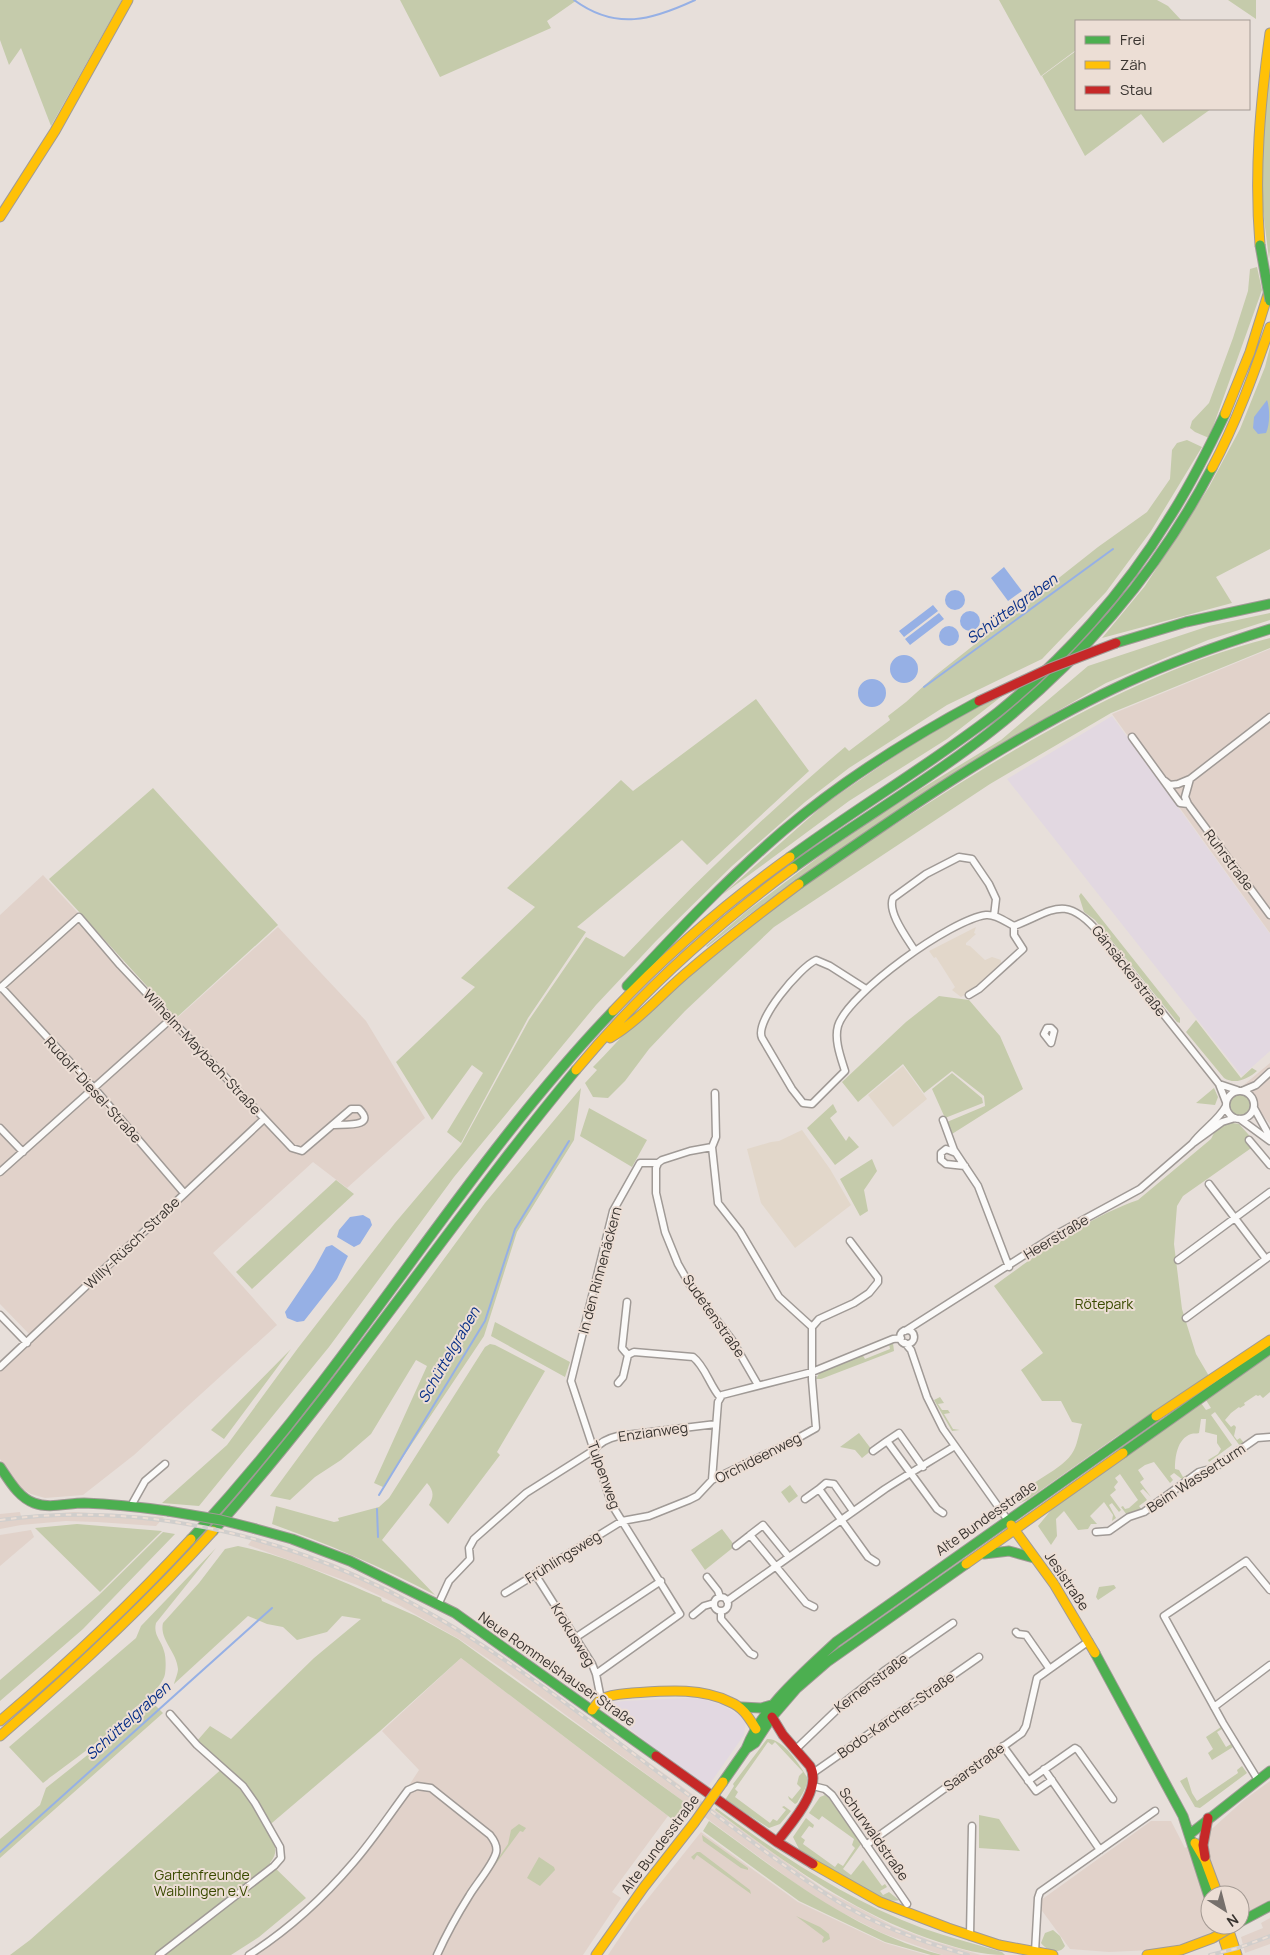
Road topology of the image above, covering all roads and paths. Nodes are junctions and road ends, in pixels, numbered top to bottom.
1 (128, 0) edge
2 (1270, 33) edge
3 (0, 218) edge
4 (1270, 288) edge
5 (1270, 301) edge
6 (1270, 327) edge
7 (1270, 604) edge
8 (1270, 629) edge
9 (1270, 718) edge
10 (1132, 737) dead end
11 (1190, 779) junction
12 (1165, 781) junction
13 (1188, 804) junction
14 (1270, 915) edge
15 (994, 916) junction
16 (1014, 926) junction
17 (915, 951) junction
18 (0, 988) edge
19 (866, 989) junction
20 (969, 995) dead end
21 (172, 1018) junction
22 (596, 1047) junction
23 (563, 1067) junction
24 (1270, 1072) edge
25 (1219, 1084) junction
26 (1256, 1085) junction
27 (94, 1088) junction
28 (1240, 1091) junction
29 (715, 1093) dead end
30 (1253, 1099) junction
31 (1226, 1104) junction
32 (1254, 1108) junction
33 (264, 1119) junction
34 (1238, 1119) junction
35 (943, 1120) dead end
36 (333, 1125) dead end
37 (0, 1128) edge
38 (1270, 1139) edge
39 (1250, 1140) dead end
40 (1192, 1144) junction
41 (712, 1147) junction
42 (23, 1152) junction
43 (957, 1154) junction
44 (658, 1163) junction
45 (1270, 1165) edge
46 (965, 1166) junction
47 (0, 1172) edge
48 (1209, 1184) dead end
49 (1270, 1192) edge
50 (184, 1193) junction
51 (1235, 1218) junction
52 (850, 1241) dead end
53 (1268, 1258) edge
54 (1178, 1260) dead end
55 (1009, 1266) junction
56 (627, 1302) dead end
57 (0, 1315) edge
58 (1186, 1318) dead end
59 (812, 1327) junction
60 (909, 1332) junction
61 (1270, 1340) edge
62 (903, 1341) junction
63 (912, 1342) junction
64 (27, 1343) junction
65 (1270, 1349) edge
66 (911, 1350) junction
67 (628, 1355) junction
68 (0, 1367) edge
69 (812, 1372) junction
70 (571, 1381) joint
71 (618, 1383) dead end
72 (758, 1385) junction
73 (720, 1397) junction
74 (716, 1424) junction
75 (1270, 1437) edge
76 (887, 1441) junction
77 (955, 1446) junction
78 (594, 1450) junction
79 (873, 1451) dead end
80 (165, 1464) dead end
81 (923, 1466) junction
82 (0, 1467) edge
83 (910, 1472) junction
84 (712, 1480) junction
85 (819, 1489) junction
86 (804, 1499) dead end
87 (131, 1506) junction
88 (853, 1511) junction
89 (943, 1513) dead end
90 (1007, 1519) junction
91 (841, 1520) junction
92 (622, 1521) junction
93 (1014, 1529) junction
94 (1096, 1532) dead end
95 (750, 1535) junction
96 (736, 1546) dead end
97 (976, 1556) junction
98 (789, 1557) junction
99 (1036, 1559) junction
100 (876, 1562) dead end
101 (776, 1566) junction
102 (535, 1574) junction
103 (707, 1577) dead end
104 (660, 1582) junction
105 (1270, 1590) edge
106 (505, 1593) dead end
107 (720, 1596) junction
108 (727, 1601) junction
109 (714, 1603) junction
110 (438, 1605) junction
111 (814, 1607) dead end
112 (721, 1611) junction
113 (693, 1615) dead end
114 (953, 1624) dead end
115 (1016, 1632) dead end
116 (576, 1638) junction
117 (1089, 1641) junction
118 (754, 1655) dead end
119 (979, 1657) dead end
120 (1270, 1665) edge
121 (1049, 1668) junction
122 (596, 1674) junction
123 (601, 1699) junction
124 (775, 1704) junction
125 (742, 1707) junction
126 (1214, 1707) junction
127 (592, 1710) junction
128 (170, 1714) dead end
129 (772, 1717) junction
130 (0, 1721) edge
131 (759, 1731) junction
132 (0, 1736) edge
133 (784, 1739) junction
134 (1003, 1746) junction
135 (796, 1750) junction
136 (1044, 1769) junction
137 (1270, 1771) edge
138 (813, 1773) junction
139 (1028, 1780) junction
140 (1052, 1780) junction
141 (1258, 1780) junction
142 (814, 1786) junction
143 (1113, 1799) dead end
144 (1154, 1811) dead end
145 (1208, 1818) junction
146 (972, 1826) dead end
147 (1190, 1834) junction
148 (777, 1842) junction
149 (866, 1845) junction
150 (1100, 1850) junction
151 (1205, 1860) junction
152 (1205, 1885) edge
153 (1214, 1885) edge
154 (907, 1904) dead end
155 (1270, 1906) edge
156 (1250, 1917) edge
157 (1218, 1935) edge
158 (1222, 1935) edge
159 (1230, 1935) edge
160 (970, 1936) junction
161 (1035, 1952) junction
162 (160, 1955) edge
163 (249, 1955) edge
164 (436, 1955) edge
165 (596, 1955) edge
166 (1053, 1955) edge
167 (1147, 1955) edge
168 (1229, 1955) edge
169 (1237, 1955) edge

1 - 3 main road
2 - 5 main road, bridge
4 - 23 main road
6 - 22 main road
7 - 23 main road, bridge
8 - 22 main road
9 - 11 street
10 - 12 street, Ruhrstraße
11 - 12 street
11 - 13 street
12 - 13 street, Ruhrstraße
13 - 14 street, Ruhrstraße
15 - 16 street
15 - 17 street
15 - 17 street
16 - 20 street
16 - 25 street, Gänsäckerstraße
17 - 19 street
18 - 21 street, Wilhelm-Maybach-Straße
18 - 27 street, Rudolf-Diesel-Straße
19 - 19 street
21 - 27 street
21 - 33 street, Wilhelm-Maybach-Straße
22 - 132 main road
23 - 130 main road
24 - 26 street
25 - 28 street
25 - 31 street, Gänsäckerstraße
26 - 28 street
26 - 30 street
27 - 42 street
27 - 50 street, Rudolf-Diesel-Straße
28 - 30 street
28 - 31 street
29 - 41 street
30 - 32 street
31 - 34 street
31 - 40 street, Heerstraße
32 - 34 street
32 - 38 street
33 - 36 street, Wilhelm-Maybach-Straße
33 - 50 street, Willy-Rüsch-Straße
34 - 38 street
34 - 40 street, Heerstraße
35 - 43 street
37 - 42 street
39 - 45 street
40 - 55 street, Heerstraße
41 - 44 street
41 - 59 street
42 - 47 street
43 - 46 street
43 - 46 street
44 - 70 street, In den Rinnenäckern
44 - 72 street, Sudetenstraße
46 - 55 street
48 - 51 street
49 - 51 street
50 - 64 street, Willy-Rüsch-Straße
51 - 53 street
51 - 54 street
52 - 59 street
53 - 58 street
55 - 60 street, Heerstraße
56 - 67 street
57 - 64 street
59 - 69 street
60 - 62 street
60 - 63 street, Jesistraße
61 - 90 main road, Alte Bundesstraße
62 - 63 street
62 - 66 street, Jesistraße
62 - 69 street
63 - 66 street, Jesistraße
64 - 68 street, Willy-Rüsch-Straße
65 - 93 main road, Alte Bundesstraße
66 - 77 street, Jesistraße
67 - 71 street
67 - 73 street
69 - 72 street
69 - 84 street, Orchideenweg
70 - 78 street, Tulpenweg
72 - 73 street
73 - 74 street
74 - 78 street, Enzianweg
74 - 84 street
75 - 94 street, Beim Wasserturm
76 - 79 street
76 - 81 street
76 - 83 street
77 - 81 street
77 - 90 street, Jesistraße
78 - 92 street, Tulpenweg
78 - 110 street, Enzianweg
80 - 87 street
81 - 83 street
82 - 87 main road, Neue Rommelshauser Straße
83 - 88 street
83 - 89 street
84 - 92 street, Orchideenweg
85 - 86 street
85 - 88 street
85 - 91 street
87 - 110 main road, Neue Rommelshauser Straße, bridge
88 - 91 street
90 - 93 main road, Jesistraße
90 - 124 main road, Alte Bundesstraße
91 - 98 street
91 - 100 street
92 - 102 street, Frühlingsweg
92 - 104 street, Tulpenweg
93 - 97 main road, Alte Bundesstraße
93 - 99 main road, Jesistraße
95 - 96 street
95 - 98 street
95 - 101 street
97 - 99 main road
97 - 129 main road, Alte Bundesstraße
98 - 101 street
99 - 117 main road, Jesistraße
101 - 108 street
101 - 111 street
102 - 106 street, Frühlingsweg
102 - 116 street, Krokusweg
103 - 107 street
104 - 116 street
104 - 122 street, Tulpenweg
105 - 126 street
107 - 108 street
107 - 109 street
108 - 112 street
109 - 112 street
109 - 113 street
110 - 127 main road, Neue Rommelshauser Straße
112 - 118 street
114 - 135 street, Kernenstraße
115 - 121 street
116 - 122 street, Krokusweg
117 - 121 street, Saarstraße
117 - 147 main road, Jesistraße
119 - 138 street, Bodo-Karcher-Straße
120 - 126 street
121 - 134 street, Saarstraße
122 - 123 street, Krokusweg
123 - 125 main road
123 - 127 main road
124 - 125 main road
124 - 131 main road, Alte Bundesstraße
125 - 131 main road
126 - 141 street
127 - 148 main road, Neue Rommelshauser Straße
128 - 162 street
129 - 131 main road, Alte Bundesstraße
129 - 133 main road
131 - 133 main road
131 - 165 main road, Alte Bundesstraße, bridge
133 - 135 main road
134 - 139 street
134 - 149 street, Saarstraße
135 - 138 main road
136 - 139 street
136 - 140 street
136 - 143 street
137 - 141 main road
138 - 142 main road
139 - 140 street
140 - 150 street
141 - 145 main road
142 - 148 main road
142 - 149 street, Schurwaldstraße
144 - 150 street
145 - 147 main road
145 - 151 main road
146 - 160 street
147 - 151 main road, Jesistraße
147 - 152 main road, Jesistraße
148 - 160 main road, Neue Rommelshauser Straße
149 - 154 street, Schurwaldstraße
150 - 161 street
151 - 153 main road, Jesistraße
155 - 156 main road
157 - 167 main road, bridge
158 - 168 main road
159 - 169 main road
160 - 161 main road, Neue Rommelshauser Straße
161 - 166 main road, Neue Rommelshauser Straße
163 - 164 street

